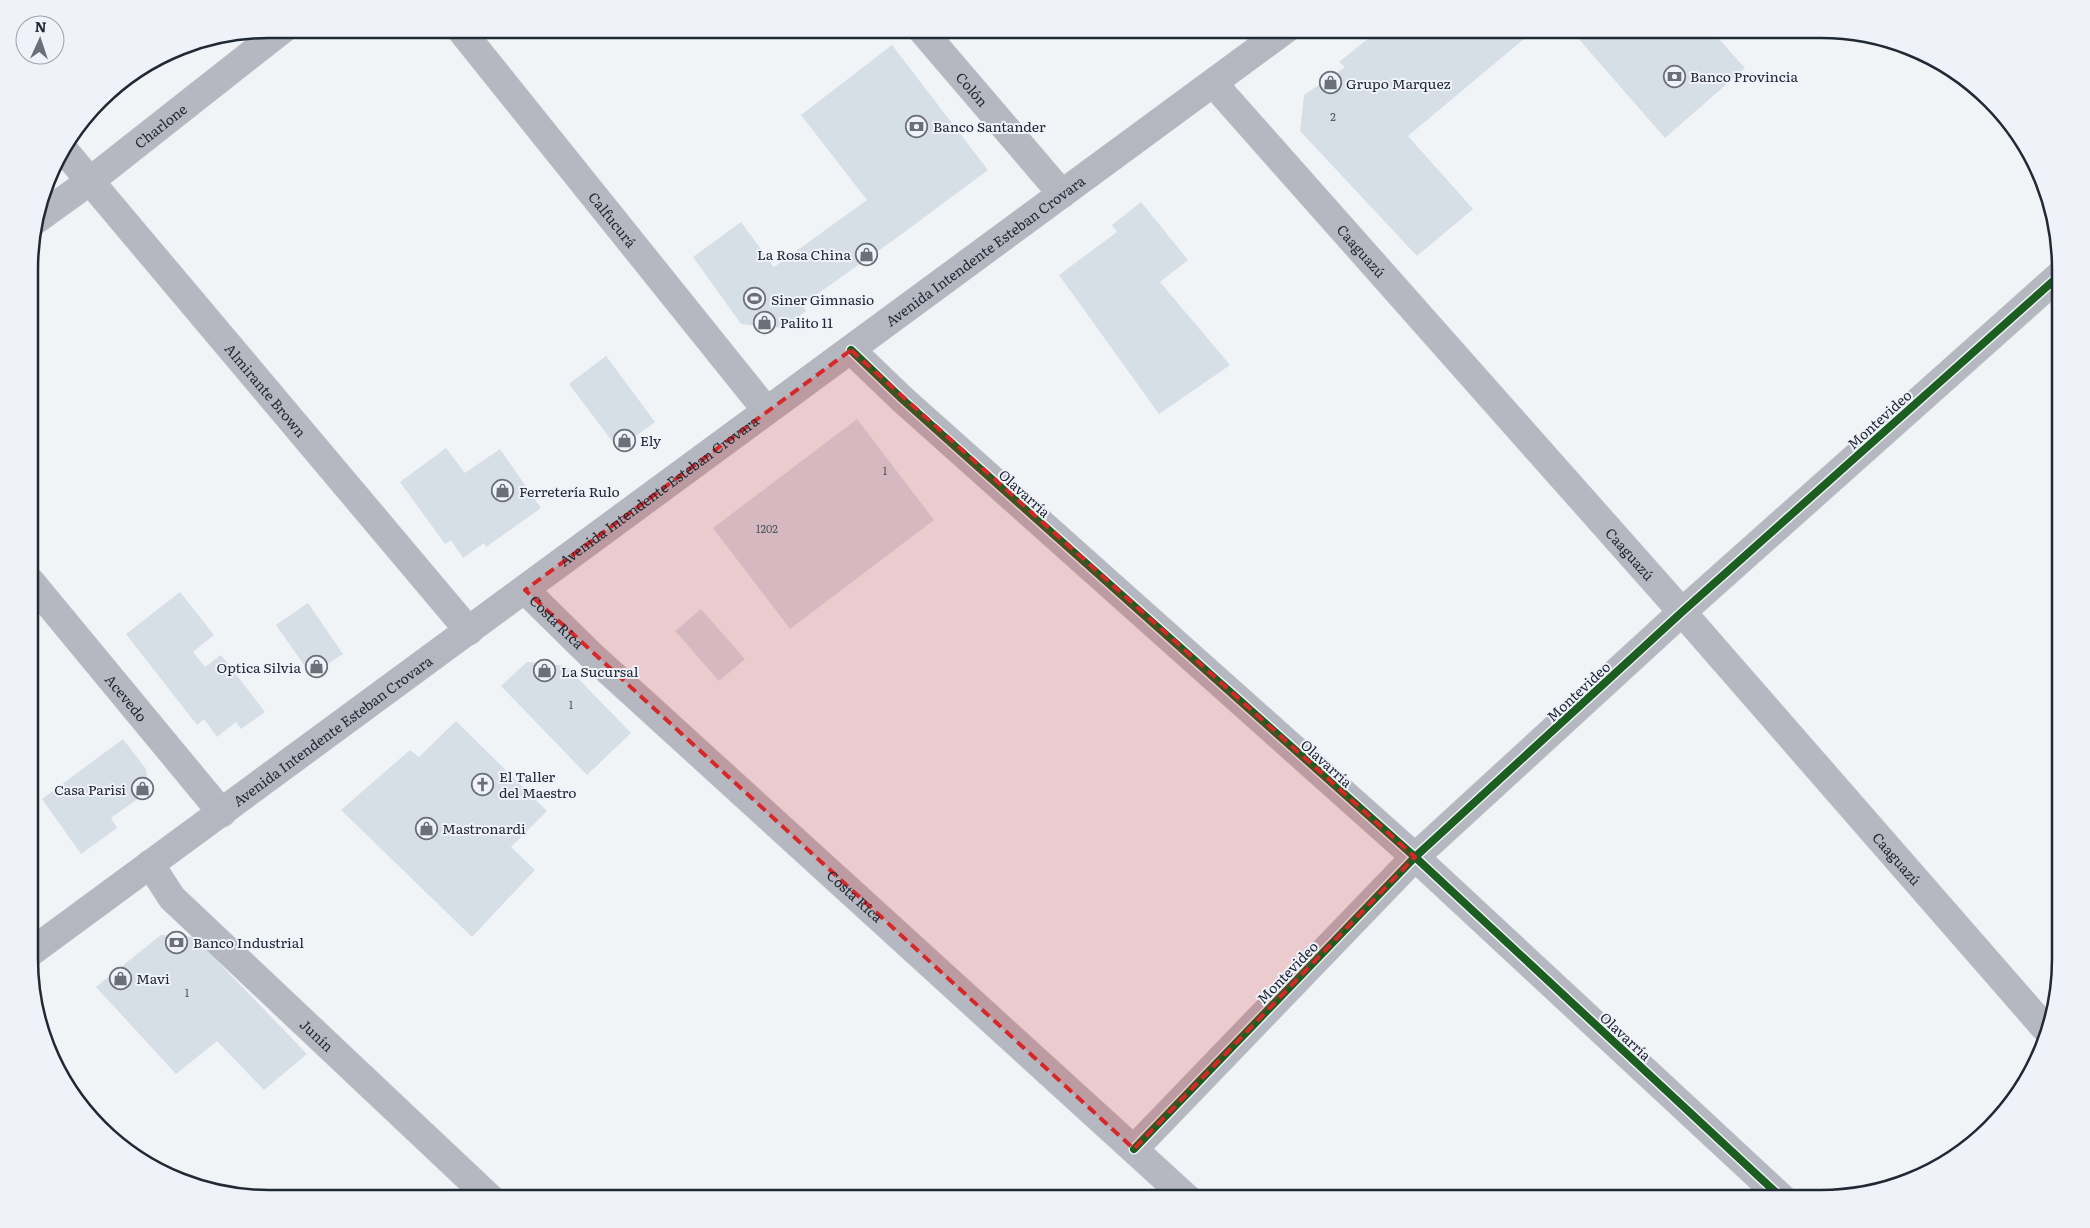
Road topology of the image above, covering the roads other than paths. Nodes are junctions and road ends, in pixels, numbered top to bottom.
1 (272, 38) edge
2 (467, 38) edge
3 (929, 38) edge
4 (1274, 38) edge
5 (1213, 83) junction
6 (67, 155) edge
7 (90, 181) junction
8 (1062, 194) junction
9 (44, 214) edge
10 (2052, 282) edge
11 (851, 350) junction
12 (766, 410) junction
13 (38, 590) edge
14 (525, 590) junction
15 (1682, 612) junction
16 (469, 631) junction
17 (222, 812) junction
18 (1415, 857) junction
19 (150, 864) junction
20 (38, 947) edge
21 (2043, 1026) edge
22 (1134, 1149) junction
23 (481, 1190) edge
24 (1178, 1190) edge
25 (1773, 1190) edge

1 - 7 street, Charlone
2 - 12 street, Calfucurá
3 - 8 street, Colón
4 - 5 main road, Avenida Intendente Esteban Crovara
5 - 8 main road, Avenida Intendente Esteban Crovara
5 - 15 street, Caaguazú
6 - 7 street, Almirante Brown
7 - 9 street, Charlone
7 - 16 street, Almirante Brown
8 - 11 main road, Avenida Intendente Esteban Crovara
10 - 15 street, Montevideo
11 - 12 main road, Avenida Intendente Esteban Crovara
11 - 18 street, Olavarría
12 - 14 main road, Avenida Intendente Esteban Crovara
13 - 17 street, Acevedo
14 - 16 main road, Avenida Intendente Esteban Crovara
14 - 22 street, Costa Rica
15 - 18 street, Montevideo
15 - 21 street, Caaguazú
16 - 17 main road, Avenida Intendente Esteban Crovara
17 - 19 main road, Avenida Intendente Esteban Crovara
18 - 22 street, Montevideo
18 - 25 street, Olavarría
19 - 20 main road, Avenida Intendente Esteban Crovara
19 - 23 street, Junín
22 - 24 street, Costa Rica

